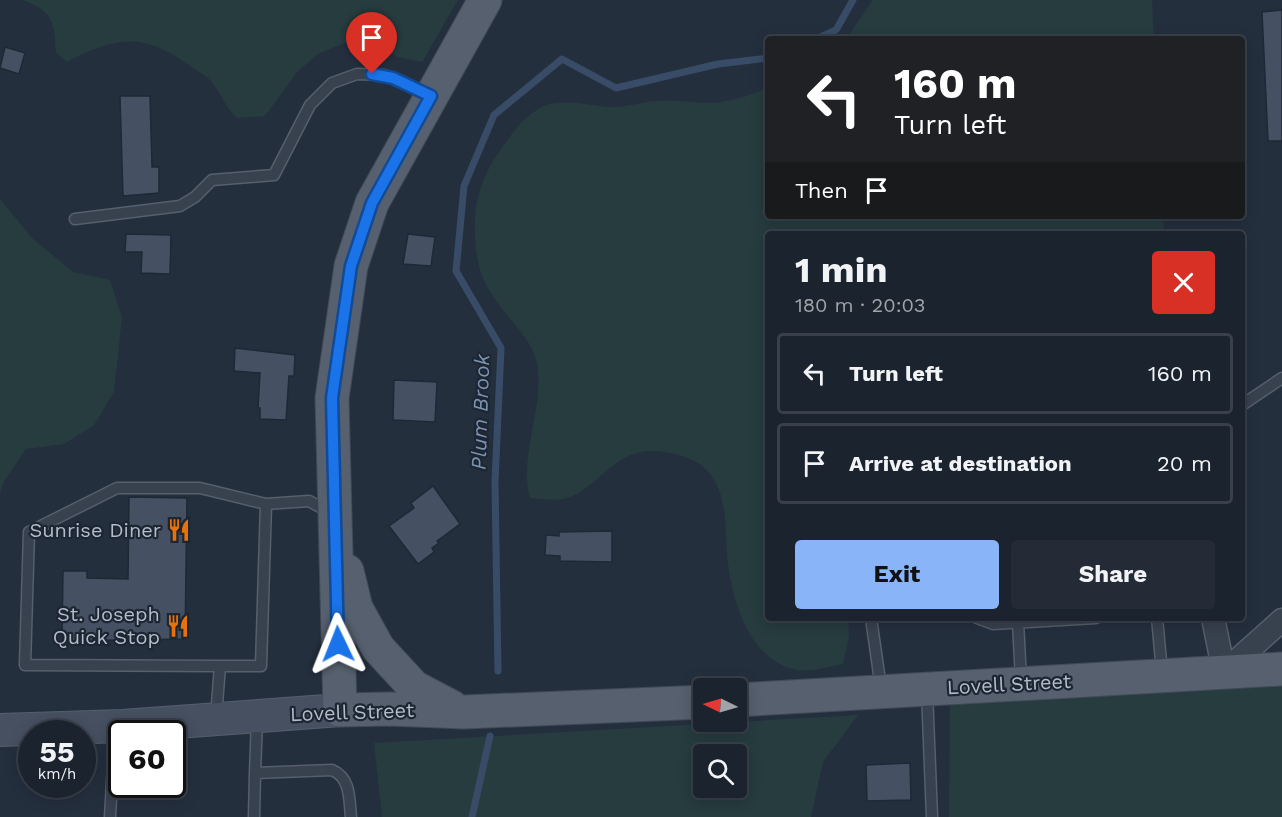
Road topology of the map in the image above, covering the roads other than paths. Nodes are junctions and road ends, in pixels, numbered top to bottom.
1 (485, 0) edge
2 (431, 96) junction
3 (75, 219) dead end
4 (1282, 378) edge
5 (1245, 403) edge
6 (266, 504) junction
7 (333, 514) junction
8 (1282, 620) edge
9 (871, 621) edge
10 (985, 621) edge
11 (1038, 621) edge
12 (1157, 621) edge
13 (1213, 621) edge
14 (1018, 622) junction
15 (220, 666) junction
16 (1282, 669) edge
17 (1224, 672) junction
18 (1162, 675) junction
19 (1022, 684) junction
20 (927, 689) junction
21 (881, 692) junction
22 (747, 699) edge
23 (693, 702) edge
24 (340, 710) junction
25 (464, 712) junction
26 (257, 716) junction
27 (216, 720) junction
28 (186, 722) edge
29 (108, 726) edge
30 (0, 730) edge
31 (255, 773) junction
32 (111, 798) edge
33 (110, 817) edge
34 (254, 817) edge
35 (351, 817) edge
36 (932, 817) edge

1 - 2 main road
2 - 3 lane
2 - 7 main road
4 - 5 lane
6 - 7 lane
6 - 15 lane
6 - 15 lane
7 - 24 main road
7 - 25 main road
8 - 17 street
9 - 21 lane
10 - 14 lane
11 - 14 lane
12 - 18 lane
13 - 17 street
14 - 19 lane
15 - 27 lane
16 - 17 main road, Lovell Street
17 - 18 main road, Lovell Street
18 - 19 main road, Lovell Street
19 - 20 main road, Lovell Street
20 - 21 main road, Lovell Street
20 - 36 lane
21 - 22 main road, Lovell Street
23 - 25 main road, Lovell Street
24 - 25 main road, Lovell Street
24 - 26 street, Lovell Street
26 - 27 street, Lovell Street
26 - 31 lane
27 - 28 street, Lovell Street
29 - 30 street, Lovell Street
31 - 34 lane
31 - 35 lane
32 - 33 lane

